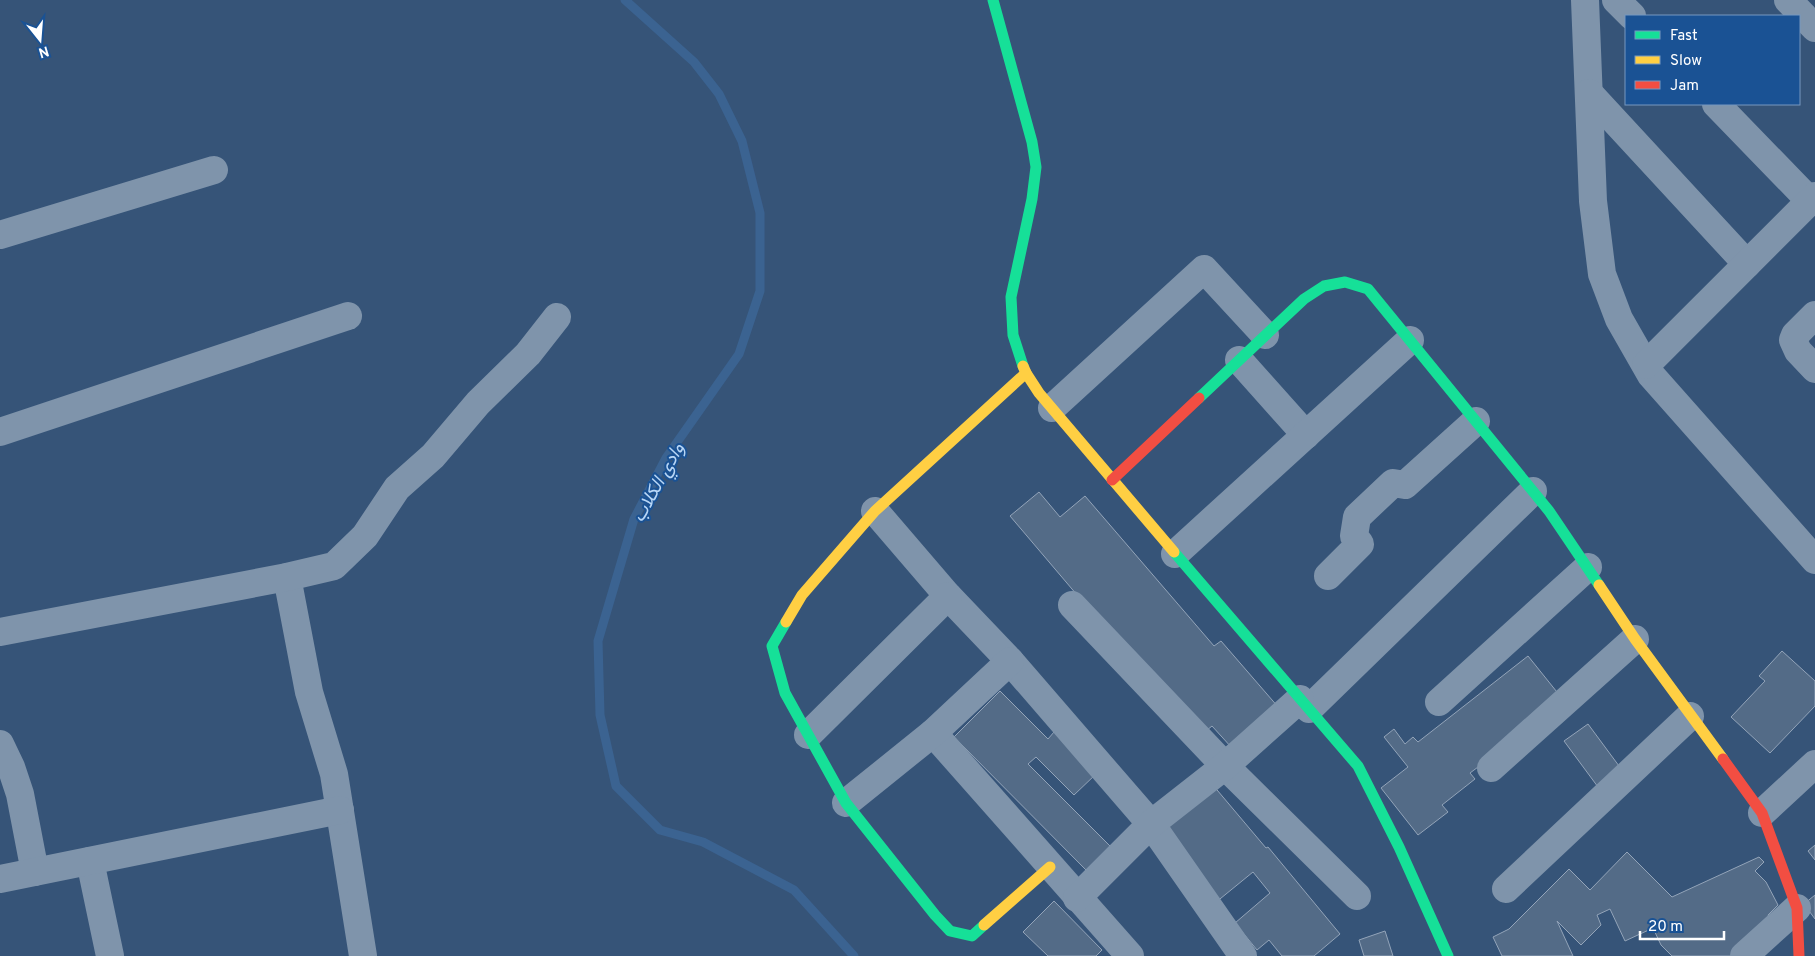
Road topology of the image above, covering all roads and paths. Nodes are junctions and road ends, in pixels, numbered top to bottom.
1 (993, 0) edge
2 (1585, 0) edge
3 (1616, 0) edge
4 (1788, 0) edge
5 (1631, 15) edge
6 (1814, 26) edge
7 (1589, 93) junction
8 (1717, 105) edge
9 (214, 170) dead end
10 (1812, 198) edge
11 (0, 235) edge
12 (1747, 264) junction
13 (1815, 315) edge
14 (348, 316) dead end
15 (557, 317) dead end
16 (1265, 335) junction
17 (1410, 340) junction
18 (1239, 360) junction
19 (1646, 365) junction
20 (1815, 369) edge
21 (1026, 373) junction
22 (1052, 408) junction
23 (1476, 422) junction
24 (0, 432) edge
25 (1306, 435) junction
26 (1112, 480) junction
27 (1532, 491) junction
28 (875, 511) junction
29 (1175, 554) junction
30 (1815, 560) edge
31 (1588, 566) junction
32 (1328, 576) dead end
33 (287, 577) junction
34 (948, 596) junction
35 (1072, 605) dead end
36 (0, 632) edge
37 (1635, 639) junction
38 (1010, 661) junction
39 (1439, 702) dead end
40 (1305, 704) junction
41 (1690, 716) junction
42 (933, 733) junction
43 (808, 735) junction
44 (0, 744) edge
45 (1815, 764) edge
46 (1225, 766) junction
47 (1491, 768) dead end
48 (846, 803) junction
49 (340, 810) junction
50 (1762, 813) junction
51 (1151, 824) junction
52 (90, 861) junction
53 (1050, 867) junction
54 (35, 872) junction
55 (0, 879) edge
56 (1506, 889) dead end
57 (1357, 896) dead end
58 (1077, 898) junction
59 (1797, 908) junction
60 (110, 956) edge
61 (363, 956) edge
62 (1130, 956) edge
63 (1243, 956) edge
64 (1448, 956) edge
65 (1744, 956) edge
66 (1799, 956) edge

1 - 21 street
2 - 7 street
3 - 5 street
4 - 6 street
7 - 12 street
7 - 19 street
8 - 10 street
9 - 11 street
10 - 12 street
12 - 19 street
13 - 20 street
14 - 24 street
15 - 33 street
16 - 17 street
16 - 18 street
16 - 22 street
17 - 23 street
17 - 25 street
18 - 25 street
18 - 26 street
19 - 30 street
21 - 22 street
21 - 28 street
22 - 26 street
23 - 27 street
23 - 32 street
25 - 29 street
26 - 29 street
27 - 31 street
27 - 40 street
28 - 34 street
28 - 43 street
29 - 40 street
31 - 37 street
31 - 39 street
33 - 36 street
33 - 49 street
34 - 38 street
34 - 43 street
35 - 46 street
37 - 41 street
37 - 47 street
38 - 42 street
38 - 51 street
40 - 46 street
40 - 64 street
41 - 50 street
41 - 56 street
42 - 48 street
42 - 53 street
43 - 48 street
44 - 54 street
45 - 50 street
46 - 51 street
46 - 57 street
48 - 53 street
49 - 52 street
49 - 61 street
50 - 59 street
51 - 58 street
51 - 63 street
52 - 54 street
52 - 60 street
53 - 58 street
54 - 55 street
58 - 62 street
59 - 65 street
59 - 66 street

